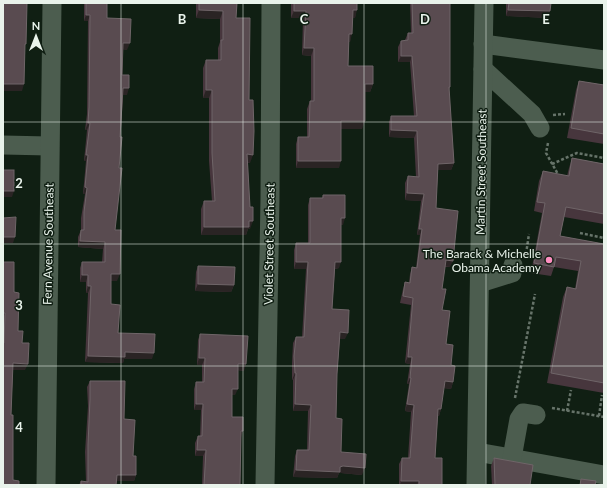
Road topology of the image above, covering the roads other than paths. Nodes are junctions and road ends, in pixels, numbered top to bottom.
1 (52, 3) edge
2 (271, 3) edge
3 (484, 3) edge
4 (483, 44) junction
5 (604, 60) edge
6 (483, 69) junction
7 (546, 121) road end
8 (3, 145) edge
9 (50, 146) junction
10 (513, 266) dead end
11 (480, 283) junction
12 (540, 411) road end
13 (477, 452) junction
14 (512, 458) junction
15 (604, 475) edge
16 (46, 485) edge
17 (265, 485) edge
18 (476, 485) edge

1 - 9 street, Fern Avenue Southeast
2 - 17 street, Violet Street Southeast
3 - 4 street, Martin Street Southeast
4 - 5 street
4 - 6 street, Martin Street Southeast
6 - 7 street
6 - 11 street, Martin Street Southeast
8 - 9 street
9 - 16 street, Fern Avenue Southeast
10 - 11 street
11 - 13 street, Martin Street Southeast
12 - 14 street
13 - 14 street
13 - 18 street, Martin Street Southeast
14 - 15 street

